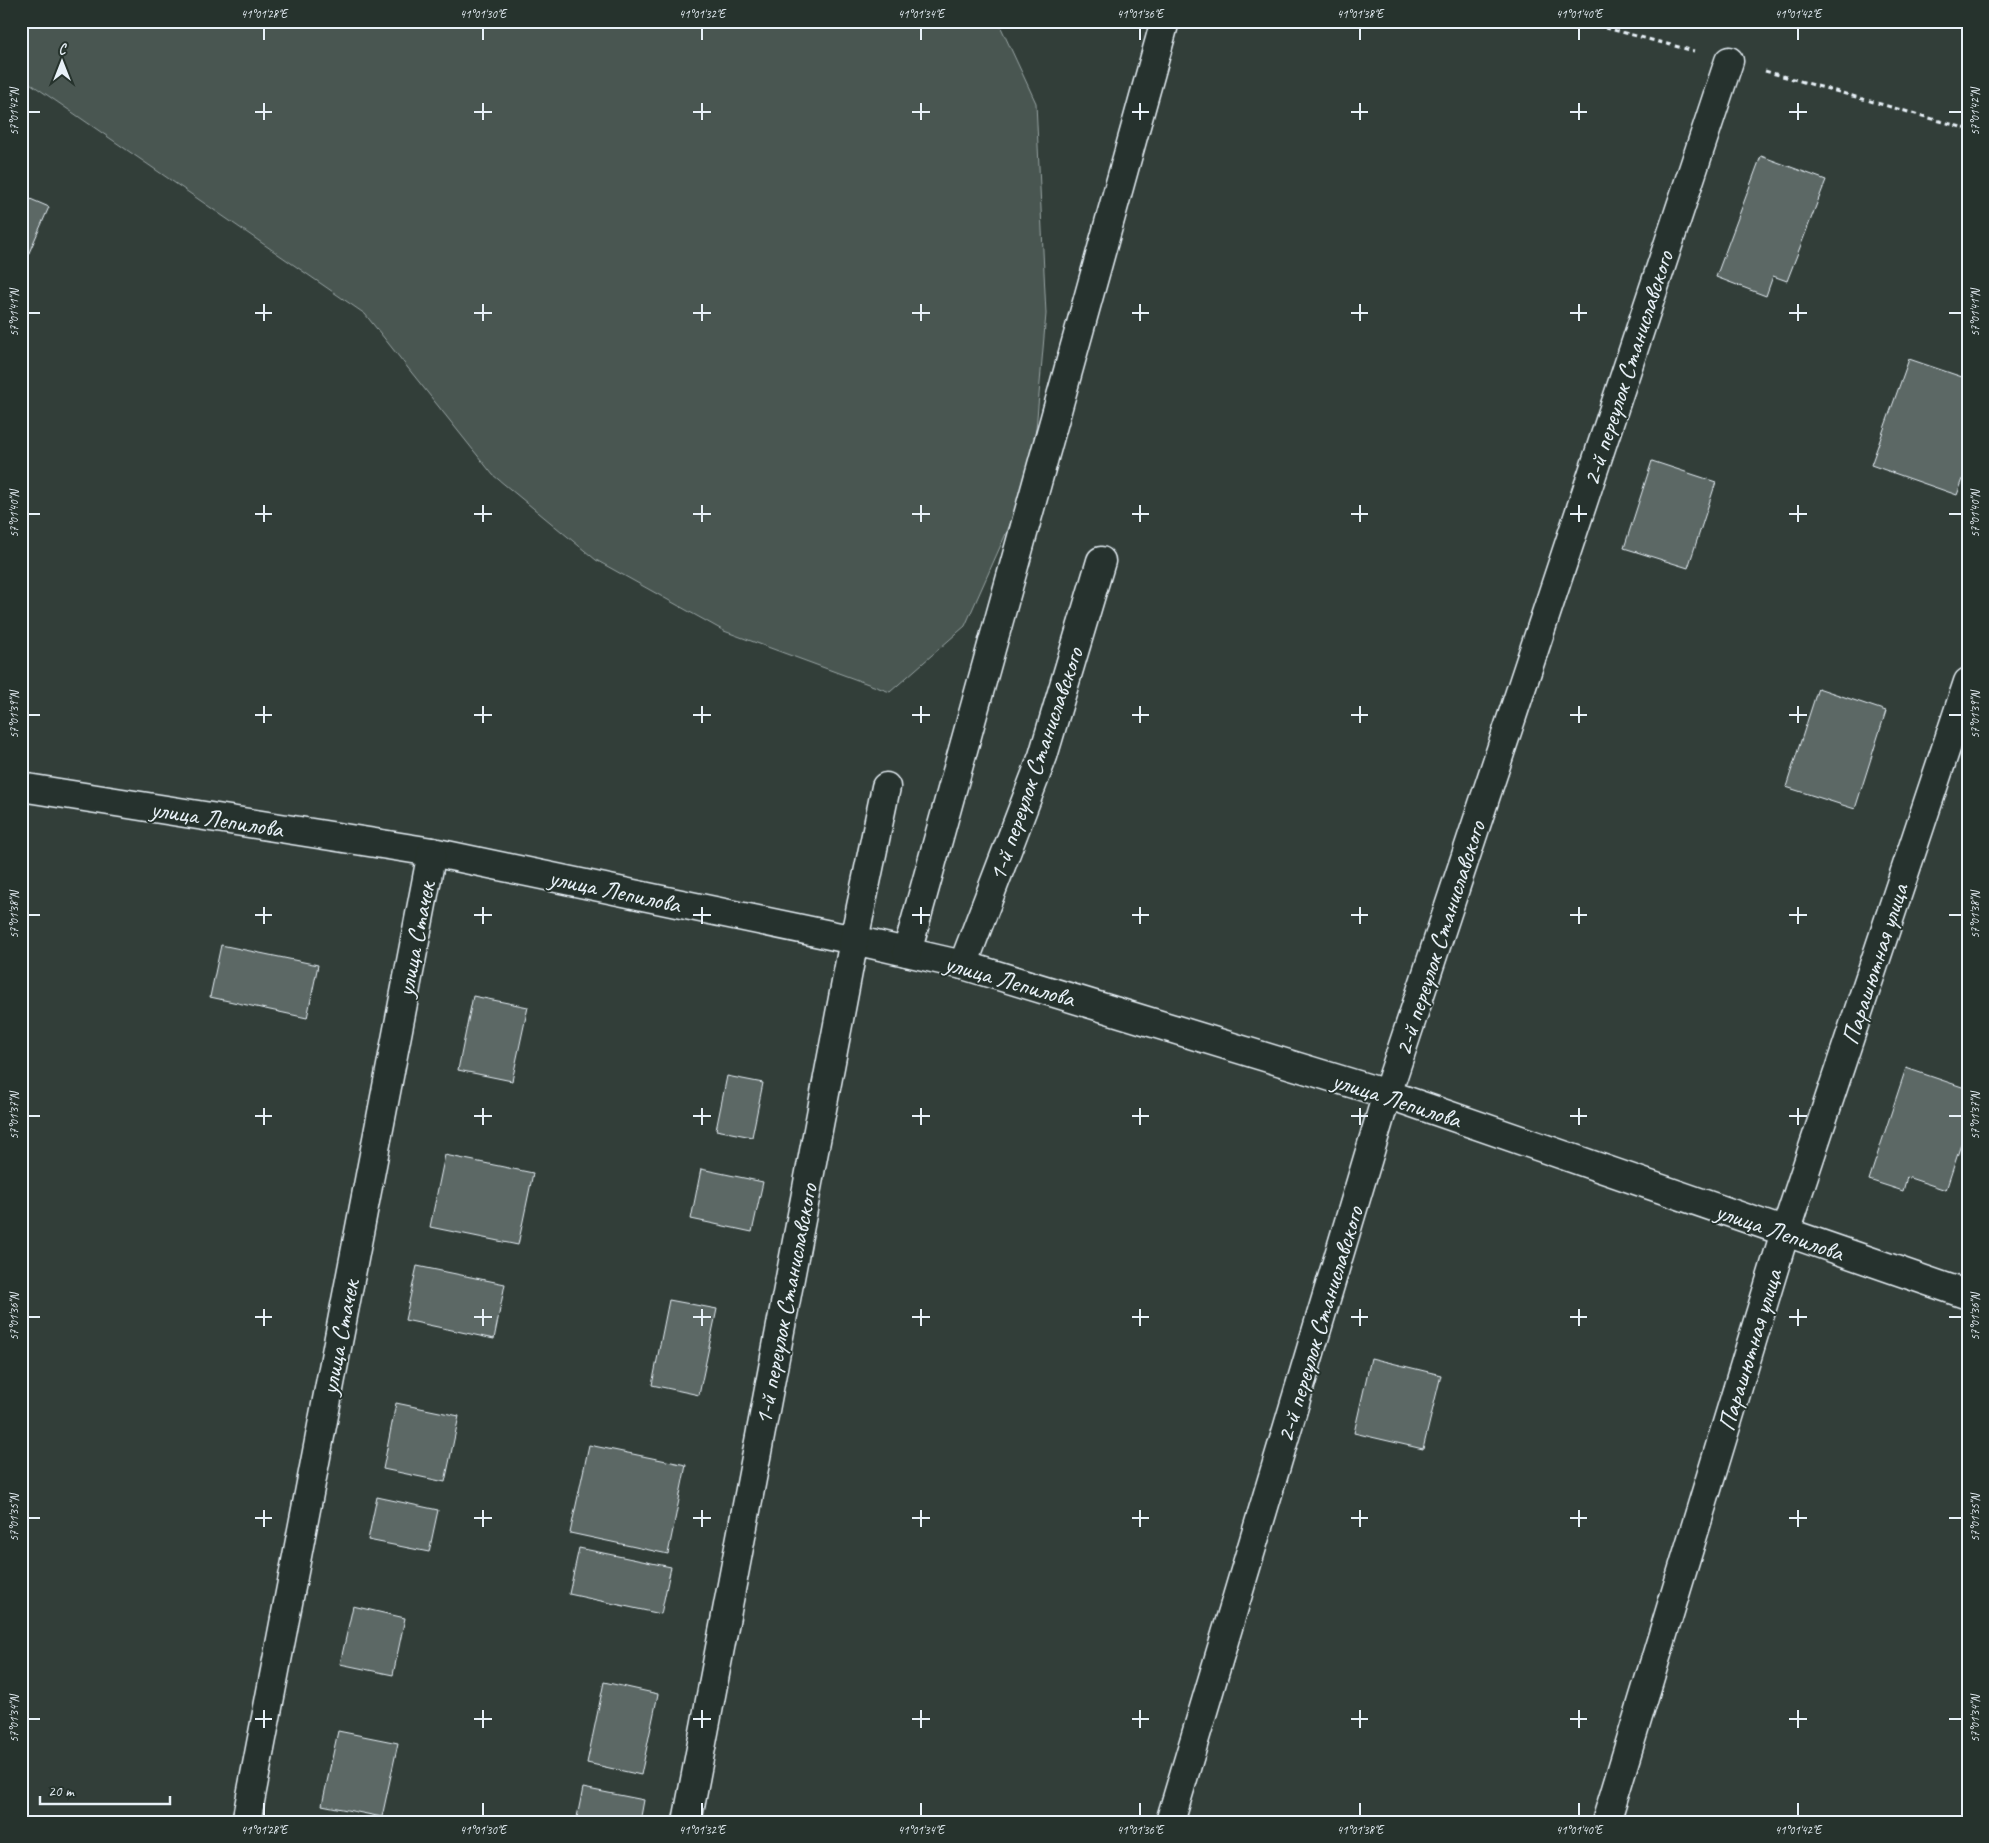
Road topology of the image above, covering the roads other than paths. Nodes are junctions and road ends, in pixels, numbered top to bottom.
1 (1165, 21) edge
2 (1729, 61) road end
3 (1101, 561) dead end
4 (1968, 682) edge
5 (21, 786) edge
6 (886, 787) dead end
7 (432, 852) junction
8 (854, 940) junction
9 (907, 952) junction
10 (963, 965) junction
11 (1387, 1094) junction
12 (1785, 1232) junction
13 (1968, 1295) edge
14 (246, 1822) edge
15 (687, 1822) edge
16 (1170, 1822) edge
17 (1606, 1822) edge

1 - 9 street
2 - 11 street, 2-й переулок Станиславского
3 - 10 street, 1-й переулок Станиславского
4 - 12 street, Парашютная улица
5 - 7 street, улица Лепилова
6 - 8 street, 1-й переулок Станиславского
7 - 8 street, улица Лепилова
7 - 14 street, улица Стачек
8 - 9 street, улица Лепилова
8 - 15 street, 1-й переулок Станиславского
9 - 10 street, улица Лепилова
10 - 11 street, улица Лепилова
11 - 12 street, улица Лепилова
11 - 16 street, 2-й переулок Станиславского
12 - 13 street, улица Лепилова
12 - 17 street, Парашютная улица

